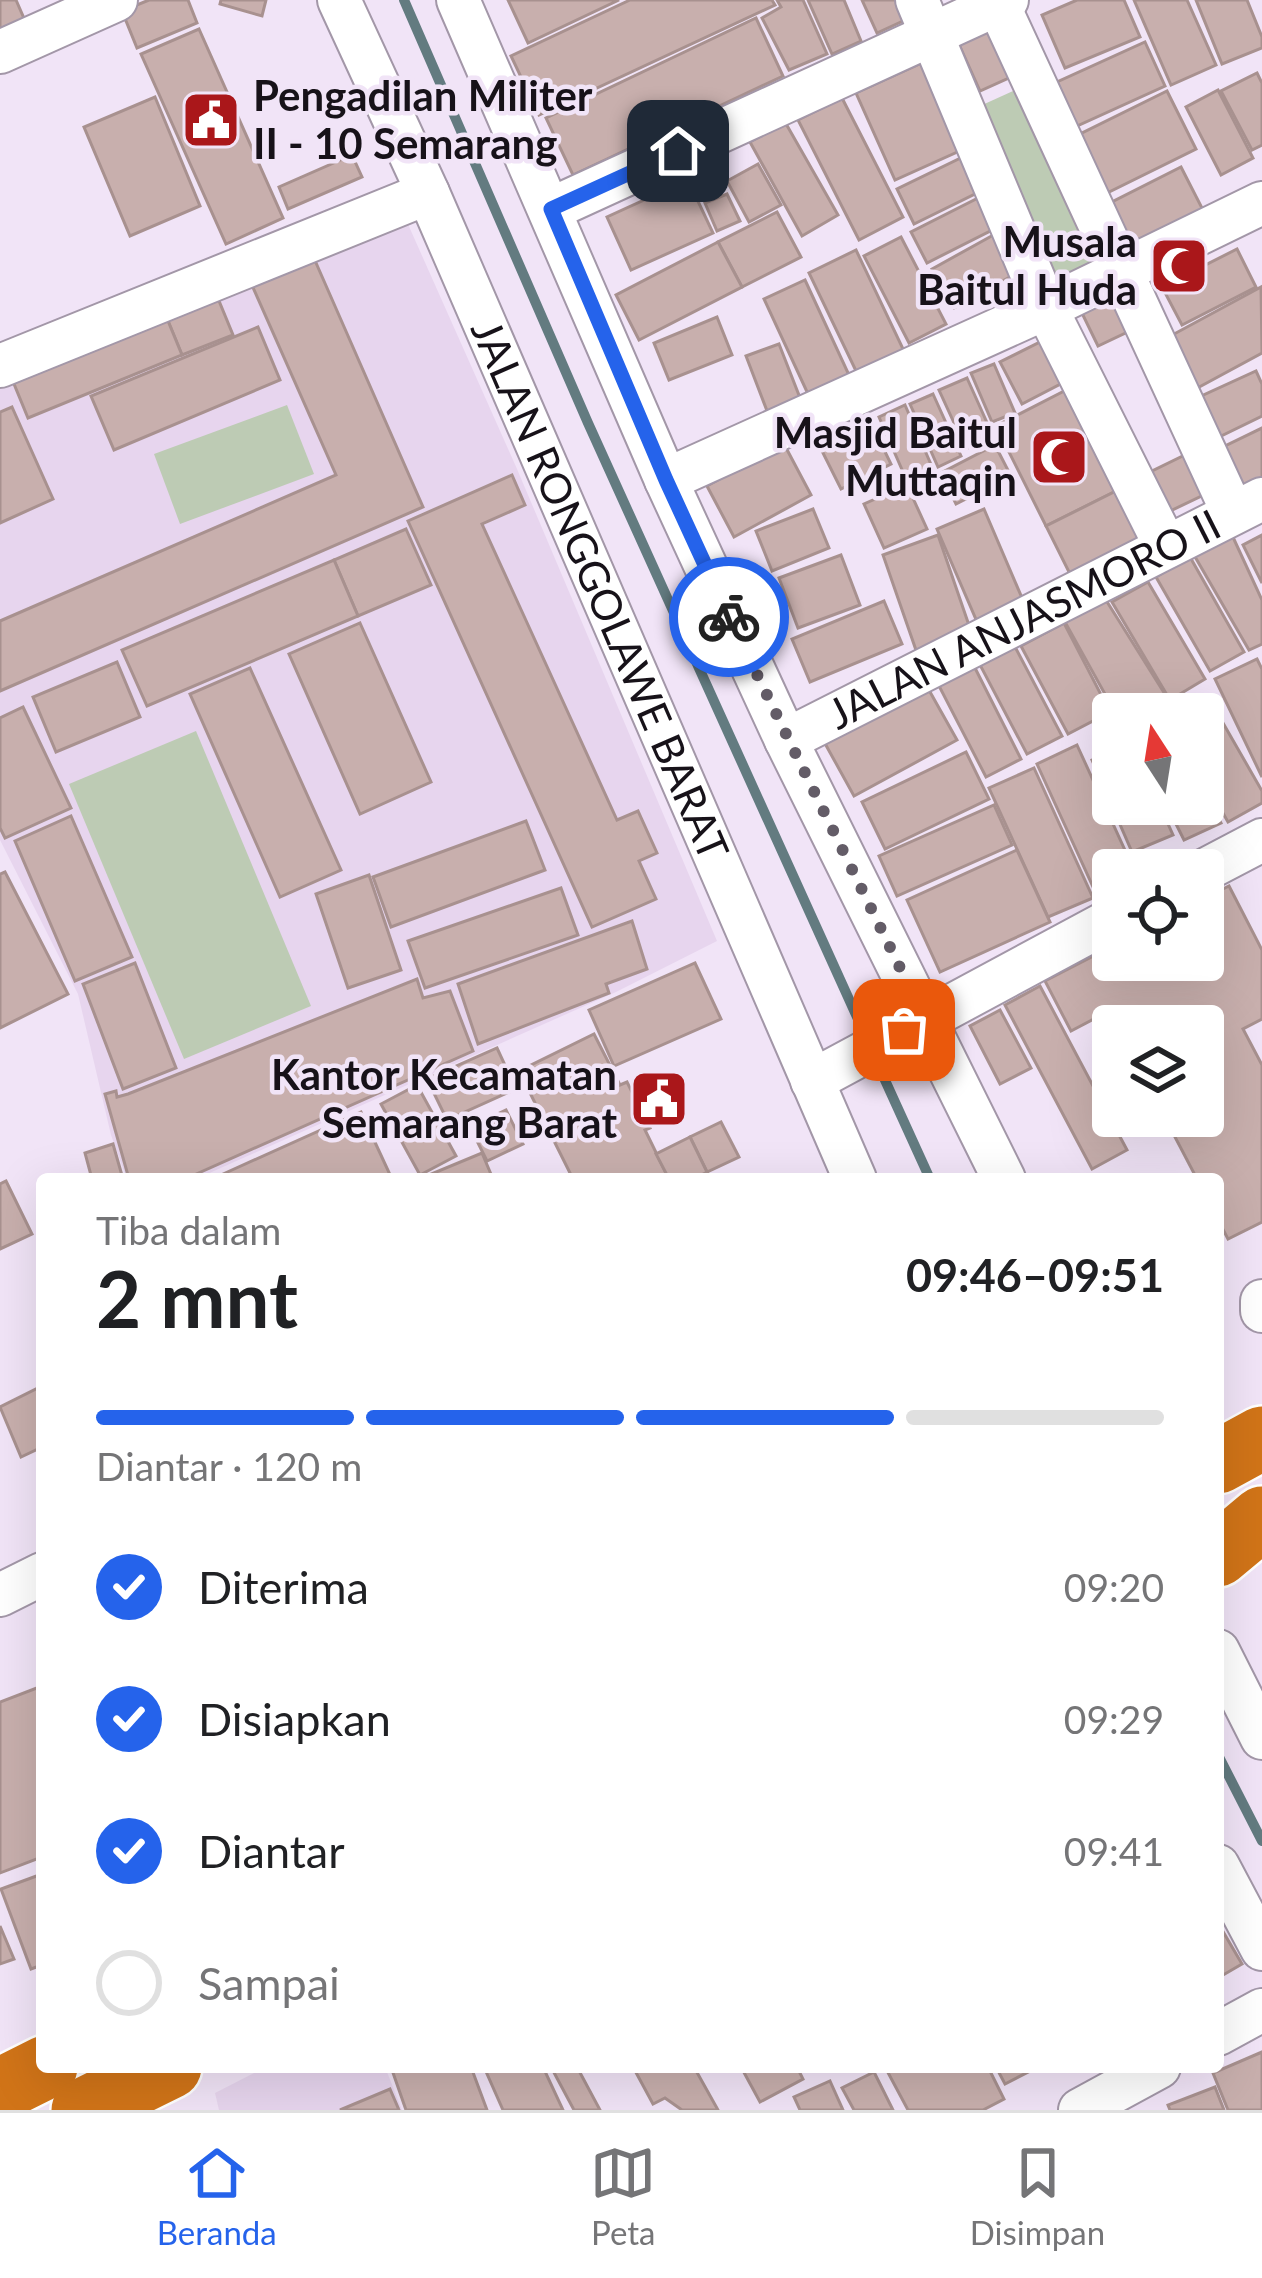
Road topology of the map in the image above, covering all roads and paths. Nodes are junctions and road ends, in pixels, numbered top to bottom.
1 (116, 0) edge
2 (339, 0) edge
3 (458, 0) edge
4 (1000, 1) edge
5 (924, 18) edge
6 (0, 52) edge
7 (428, 194) junction
8 (1262, 203) edge
9 (551, 209) junction
10 (1118, 272) junction
11 (1046, 308) junction
12 (0, 366) edge
13 (666, 480) junction
14 (1247, 506) edge
15 (1166, 547) junction
16 (786, 740) junction
17 (1262, 840) edge
18 (1224, 861) edge
19 (1092, 930) edge
20 (914, 1025) junction
21 (822, 1075) junction
22 (846, 1173) edge
23 (1000, 1173) edge
24 (1262, 1301) edge
25 (1262, 1311) edge
26 (1262, 1438) edge
27 (1224, 1459) edge
28 (1262, 1518) edge
29 (1224, 1550) edge
30 (36, 1577) edge
31 (0, 1595) edge
32 (1224, 1663) edge
33 (1261, 1734) edge
34 (1224, 1877) edge
35 (1262, 1949) edge
36 (1262, 2010) edge
37 (1224, 2031) edge
38 (151, 2073) edge
39 (1148, 2073) edge
40 (0, 2090) edge
41 (74, 2098) edge
42 (1080, 2110) edge

1 - 6 street
2 - 7 street, JALAN RONGGOLAWE BARAT
3 - 9 street
4 - 5 street
4 - 10 street
5 - 9 street
5 - 11 street
7 - 12 street
7 - 21 street, JALAN RONGGOLAWE BARAT
8 - 10 street
9 - 13 street
10 - 11 street
10 - 14 street
11 - 13 street
11 - 15 street
13 - 16 street
14 - 15 street, JALAN ANJASMORO II
15 - 16 street, JALAN ANJASMORO II
16 - 20 street
17 - 18 street
19 - 20 street
20 - 21 street
20 - 23 street
21 - 22 street, JALAN RONGGOLAWE BARAT
24 - 25 street
26 - 27 highway
28 - 29 highway
30 - 31 street
32 - 33 street
34 - 35 street
36 - 37 street
38 - 41 highway
39 - 42 street
40 - 41 highway

